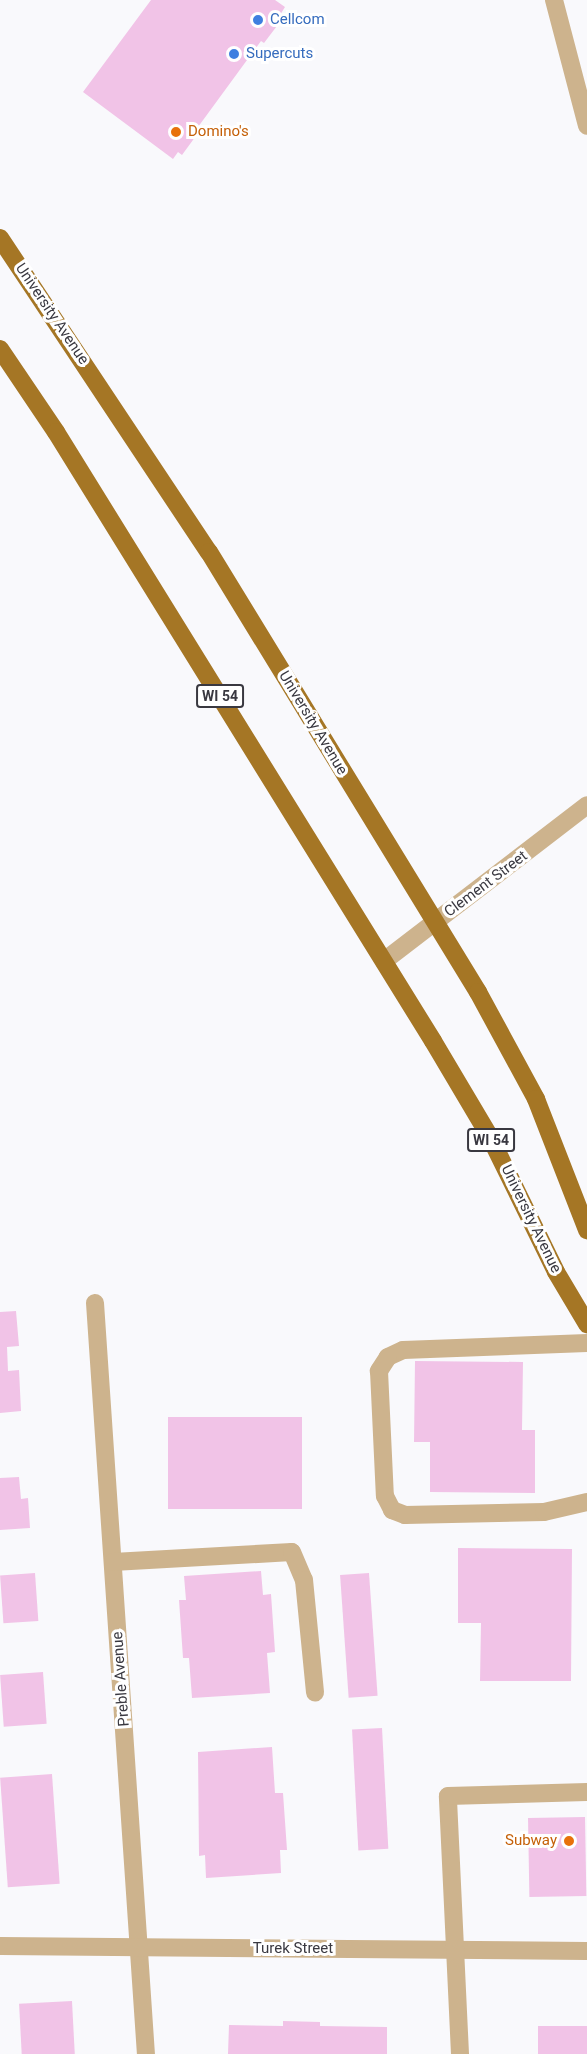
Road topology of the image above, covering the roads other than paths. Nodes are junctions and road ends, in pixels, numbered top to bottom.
1 (554, 0) edge
2 (587, 126) edge
3 (0, 238) edge
4 (0, 349) edge
5 (587, 805) edge
6 (435, 923) junction
7 (384, 961) junction
8 (587, 1230) edge
9 (95, 1303) dead end
10 (587, 1324) edge
11 (587, 1343) edge
12 (587, 1502) edge
13 (113, 1562) junction
14 (315, 1692) dead end
15 (587, 1792) edge
16 (0, 1946) edge
17 (139, 1948) junction
18 (453, 1950) junction
19 (587, 1951) edge
20 (146, 2054) edge
21 (460, 2054) edge

1 - 2 street
3 - 6 main road, University Avenue
4 - 7 main road, University Avenue / WI 54
5 - 6 street, Clement Street
6 - 7 street, Clement Street
6 - 8 main road, University Avenue
7 - 10 main road, University Avenue / WI 54
9 - 13 street, Preble Avenue
11 - 12 street
13 - 14 street
13 - 17 street, Preble Avenue
15 - 18 street
16 - 17 street, Turek Street
17 - 18 street, Turek Street
17 - 20 street, Preble Avenue
18 - 19 street, Turek Street
18 - 21 street

